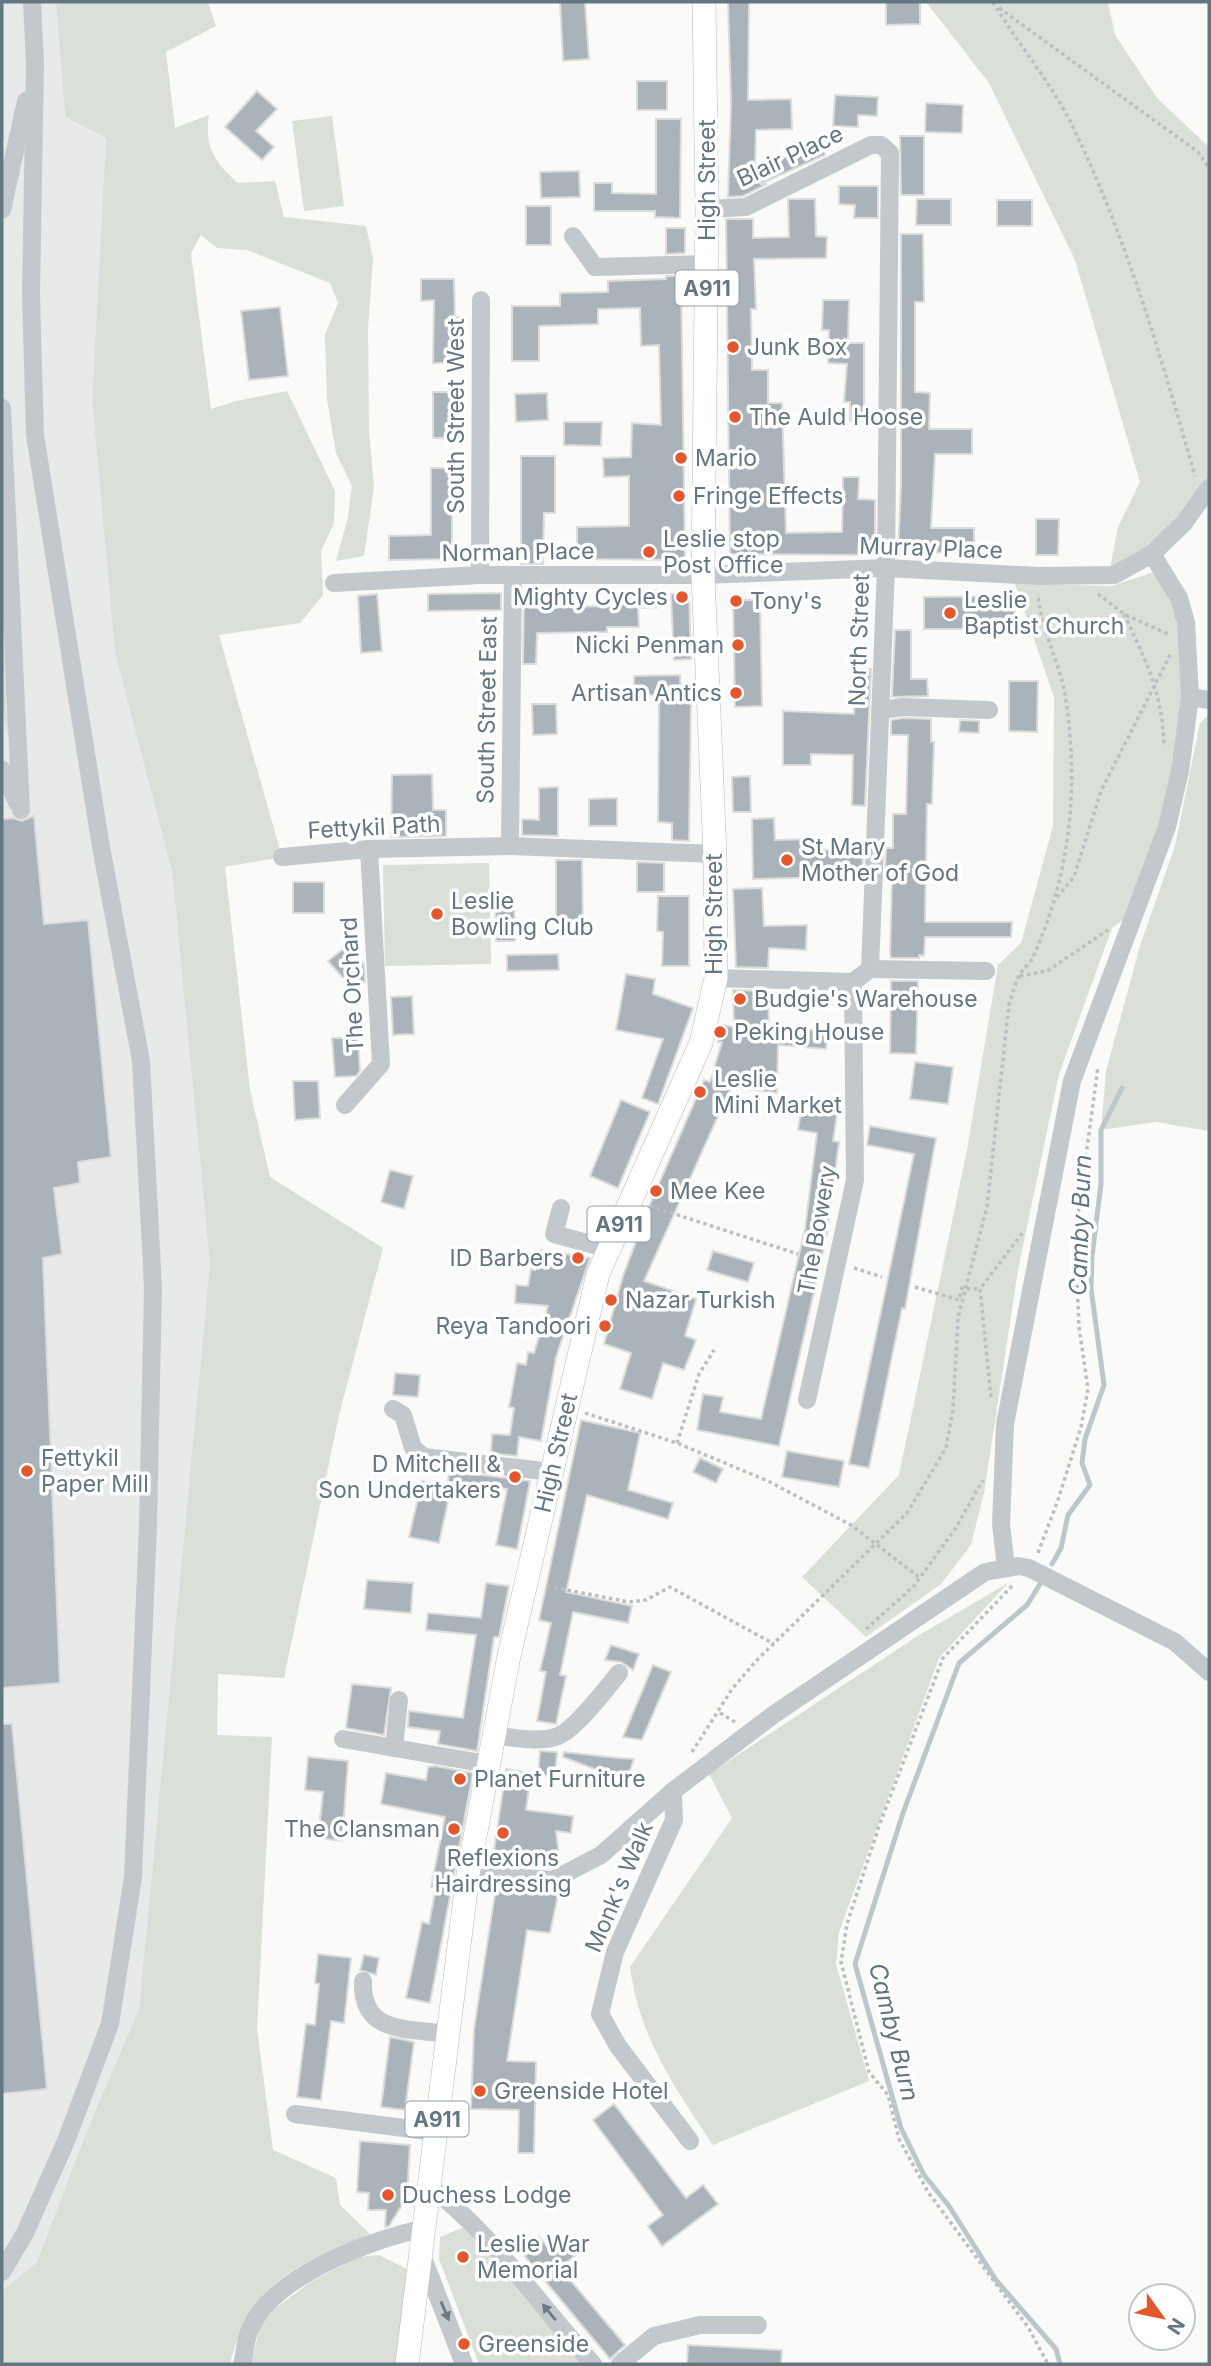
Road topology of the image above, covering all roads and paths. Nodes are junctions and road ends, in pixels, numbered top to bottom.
1 (32, 2) edge
2 (704, 2) edge
3 (993, 3) edge
4 (35, 63) junction
5 (890, 153) joint
6 (1209, 168) edge
7 (707, 209) junction
8 (2, 210) edge
9 (573, 236) dead end
10 (707, 264) junction
11 (481, 300) dead end
12 (2, 408) edge
13 (1205, 493) edge
14 (1152, 554) junction
15 (886, 568) junction
16 (480, 575) junction
17 (513, 575) junction
18 (703, 575) junction
19 (1073, 575) junction
20 (334, 583) dead end
21 (1038, 596) dead end
22 (1124, 614) junction
23 (1182, 638) junction
24 (1156, 683) junction
25 (1189, 697) junction
26 (1209, 700) edge
27 (881, 710) junction
28 (989, 710) dead end
29 (1164, 753) dead end
30 (2, 770) edge
31 (510, 846) junction
32 (369, 849) junction
33 (715, 854) junction
34 (282, 857) dead end
35 (1056, 898) junction
36 (1137, 909) junction
37 (870, 969) junction
38 (986, 971) dead end
39 (1019, 976) junction
40 (716, 978) junction
41 (853, 982) junction
42 (1097, 1064) dead end
43 (345, 1105) dead end
44 (630, 1199) junction
45 (1046, 1201) junction
46 (561, 1208) dead end
47 (609, 1249) junction
48 (798, 1254) dead end
49 (838, 1263) junction
50 (882, 1277) dead end
51 (915, 1287) dead end
52 (966, 1289) junction
53 (980, 1289) junction
54 (714, 1350) dead end
55 (991, 1398) dead end
56 (807, 1400) dead end
57 (567, 1407) junction
58 (393, 1409) dead end
59 (677, 1443) junction
60 (986, 1471) dead end
61 (552, 1472) junction
62 (874, 1546) junction
63 (1030, 1567) junction
64 (1006, 1568) junction
65 (920, 1578) junction
66 (526, 1581) junction
67 (856, 1637) dead end
68 (774, 1644) junction
69 (1209, 1671) edge
70 (619, 1673) dead end
71 (399, 1699) dead end
72 (719, 1713) junction
73 (736, 1723) dead end
74 (492, 1734) junction
75 (343, 1740) dead end
76 (394, 1748) junction
77 (689, 1756) dead end
78 (487, 1764) junction
79 (673, 1791) junction
80 (468, 1874) junction
81 (363, 1981) dead end
82 (448, 2034) junction
83 (295, 2114) dead end
84 (435, 2132) junction
85 (690, 2141) dead end
86 (429, 2186) junction
87 (426, 2228) junction
88 (423, 2259) junction
89 (2, 2272) edge
90 (758, 2325) dead end
91 (242, 2364) edge
92 (407, 2364) edge
93 (464, 2364) edge
94 (593, 2364) edge
95 (620, 2364) edge
96 (1048, 2364) edge

1 - 4 street
2 - 7 main road, High Street / A911
3 - 6 path
3 - 13 path
4 - 8 street
4 - 89 street
5 - 7 street, Blair Place
5 - 15 street, North Street
7 - 10 main road, High Street / A911
9 - 10 street
10 - 18 main road, High Street / A911
11 - 16 street, South Street West
12 - 30 street
13 - 14 street, Murray Place
14 - 19 street, Murray Place
14 - 23 street
15 - 18 street, Murray Place
15 - 19 street, Murray Place
15 - 27 street, North Street
16 - 17 street, Norman Place
16 - 20 street, Norman Place
17 - 18 street, Norman Place
17 - 31 street, South Street East
18 - 33 main road, High Street / A911
19 - 22 path
21 - 35 path
22 - 23 path
22 - 24 path
23 - 24 path
23 - 25 street
24 - 29 path
24 - 35 path
25 - 26 street
25 - 36 street
27 - 28 street
27 - 37 street, North Street
31 - 32 street, Fettykil Path
31 - 33 street, Fettykil Path
32 - 34 street, Fettykil Path
32 - 43 street, The Orchard
33 - 40 main road, High Street / A911
35 - 39 path
36 - 39 path
36 - 45 street
37 - 38 street
37 - 41 street
39 - 52 path
40 - 41 street
40 - 44 main road, High Street / A911
41 - 49 street, The Bowery
42 - 63 path
44 - 47 main road, High Street / A911
44 - 48 path
45 - 53 path
45 - 64 street
46 - 47 street
47 - 57 main road, High Street / A911
49 - 50 path
49 - 56 street, The Bowery
51 - 52 path
52 - 53 path
52 - 62 path
53 - 55 path
54 - 59 path
57 - 59 path
57 - 61 main road, High Street / A911
58 - 61 street
59 - 62 path
60 - 65 path
61 - 66 main road, High Street / A911
62 - 65 path
62 - 68 path
63 - 64 street
63 - 69 street
63 - 96 path
64 - 79 street
65 - 67 path
66 - 68 path
66 - 74 main road, High Street / A911
68 - 72 path
70 - 74 street
71 - 76 street
72 - 73 path
72 - 77 path
74 - 78 main road, High Street / A911
75 - 76 street
76 - 78 street
78 - 80 main road, High Street / A911
79 - 80 street
79 - 85 street, Monk's Walk
80 - 82 main road, A911
81 - 82 street
82 - 84 main road, A911
83 - 84 street
84 - 86 main road, A911
86 - 87 main road, A911
94 -> 86 street
87 - 88 main road, A911
87 - 91 street
88 - 92 main road, A911
88 -> 93 street
90 - 95 street

